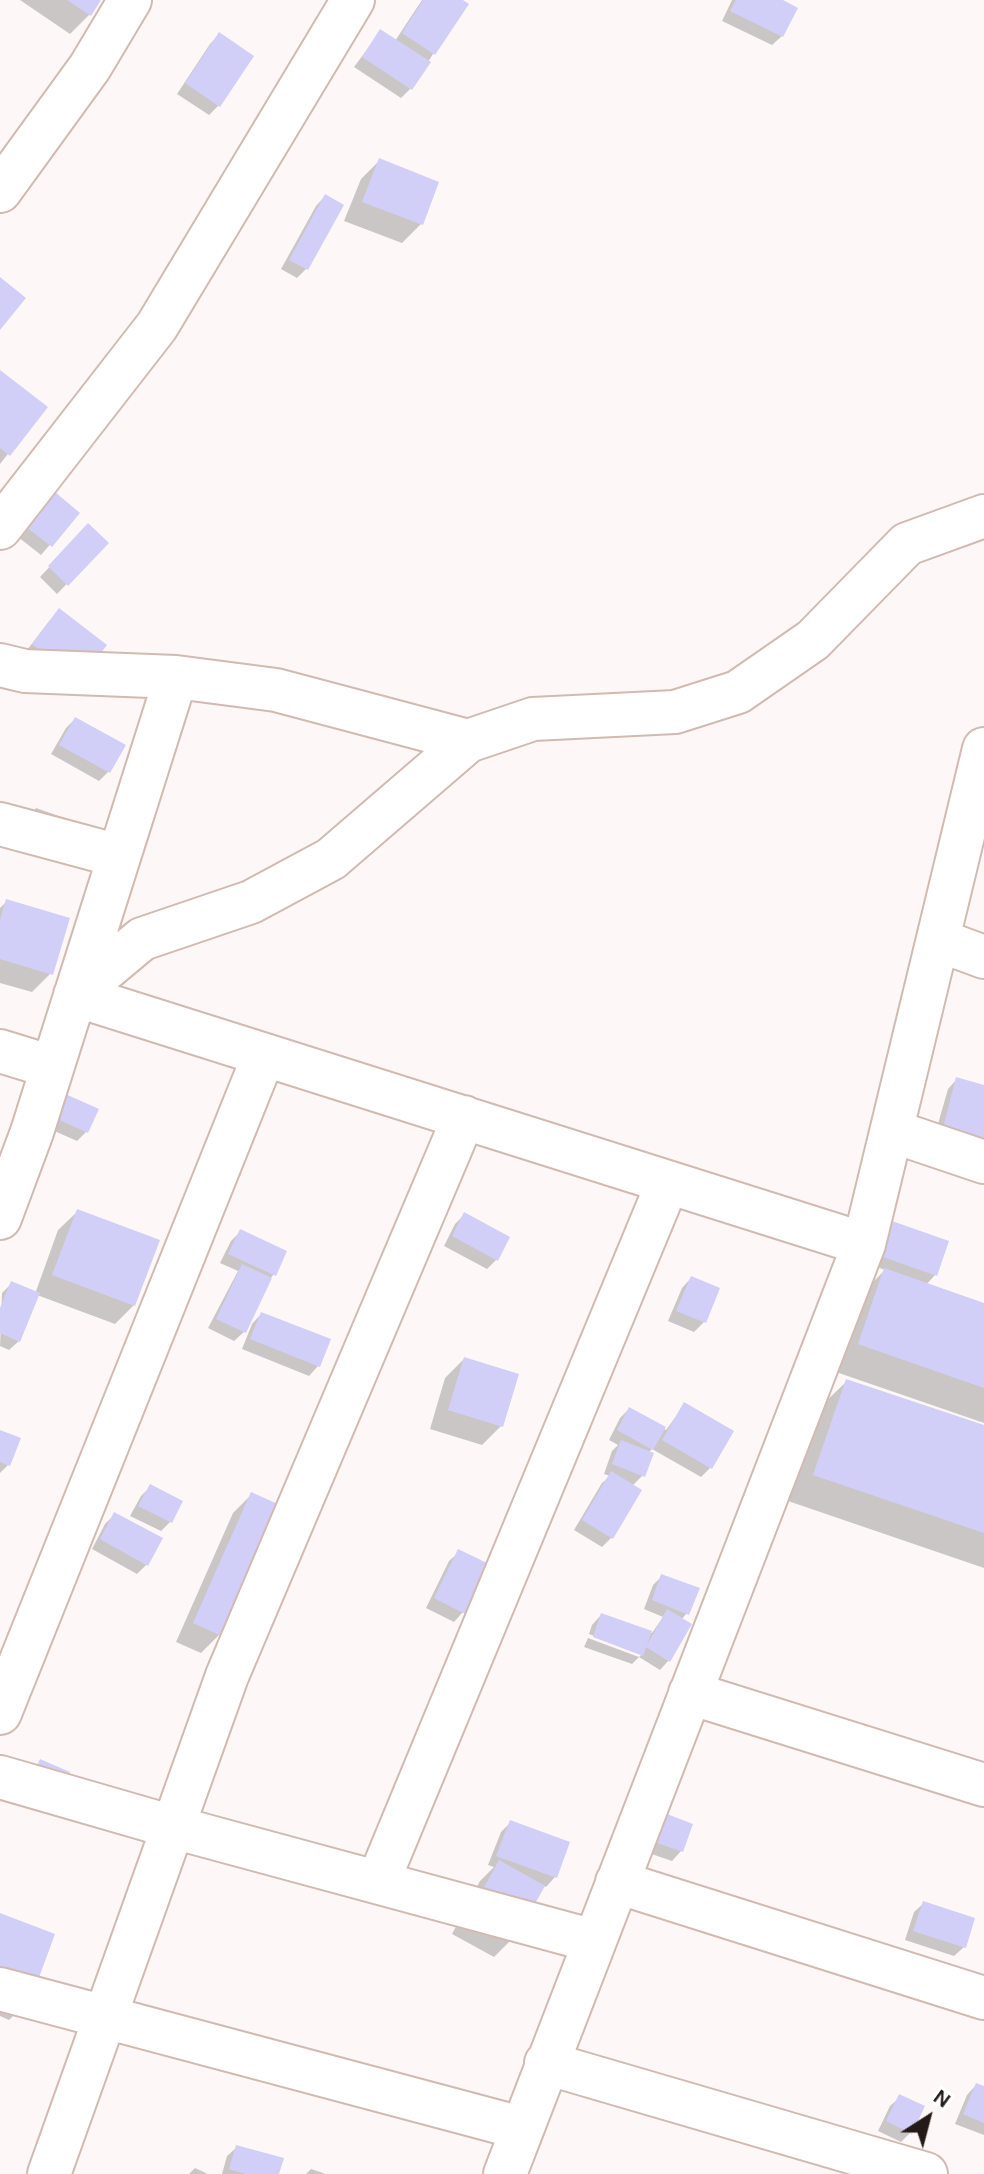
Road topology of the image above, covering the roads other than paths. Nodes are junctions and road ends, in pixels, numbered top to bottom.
1 (130, 0) edge
2 (353, 0) edge
3 (0, 191) edge
4 (984, 516) edge
5 (0, 528) edge
6 (0, 665) edge
7 (176, 677) junction
8 (468, 741) junction
9 (983, 755) edge
10 (0, 824) edge
11 (119, 856) junction
12 (938, 940) junction
13 (984, 957) edge
14 (75, 995) junction
15 (0, 1051) edge
16 (264, 1055) junction
17 (52, 1067) junction
18 (464, 1117) junction
19 (892, 1131) junction
20 (984, 1162) edge
21 (668, 1182) junction
22 (0, 1218) edge
23 (864, 1244) junction
24 (690, 1693) junction
25 (0, 1713) edge
26 (0, 1777) edge
27 (984, 1785) edge
28 (173, 1827) junction
29 (378, 1882) junction
30 (617, 1882) junction
31 (594, 1941) junction
32 (0, 1989) edge
33 (984, 1998) edge
34 (105, 2017) junction
35 (546, 2063) junction
36 (521, 2128) junction
37 (49, 2174) edge
38 (505, 2174) edge
39 (926, 2174) edge

1 - 3 street
2 - 5 street
4 - 8 street
6 - 7 street
7 - 8 street
7 - 11 street
8 - 14 street
9 - 12 street
10 - 11 street
11 - 14 street
12 - 13 street
12 - 19 street
14 - 16 street
14 - 17 street
15 - 17 street
16 - 18 street
16 - 25 street
17 - 22 street
18 - 21 street
18 - 28 street
19 - 20 street
19 - 23 street
21 - 23 street
21 - 29 street
23 - 24 street
24 - 27 street
24 - 30 street
26 - 28 street
28 - 29 street
28 - 34 street
29 - 31 street
30 - 31 street
30 - 33 street
31 - 35 street
32 - 34 street
34 - 36 street
34 - 37 street
35 - 36 street
35 - 39 street
36 - 38 street

